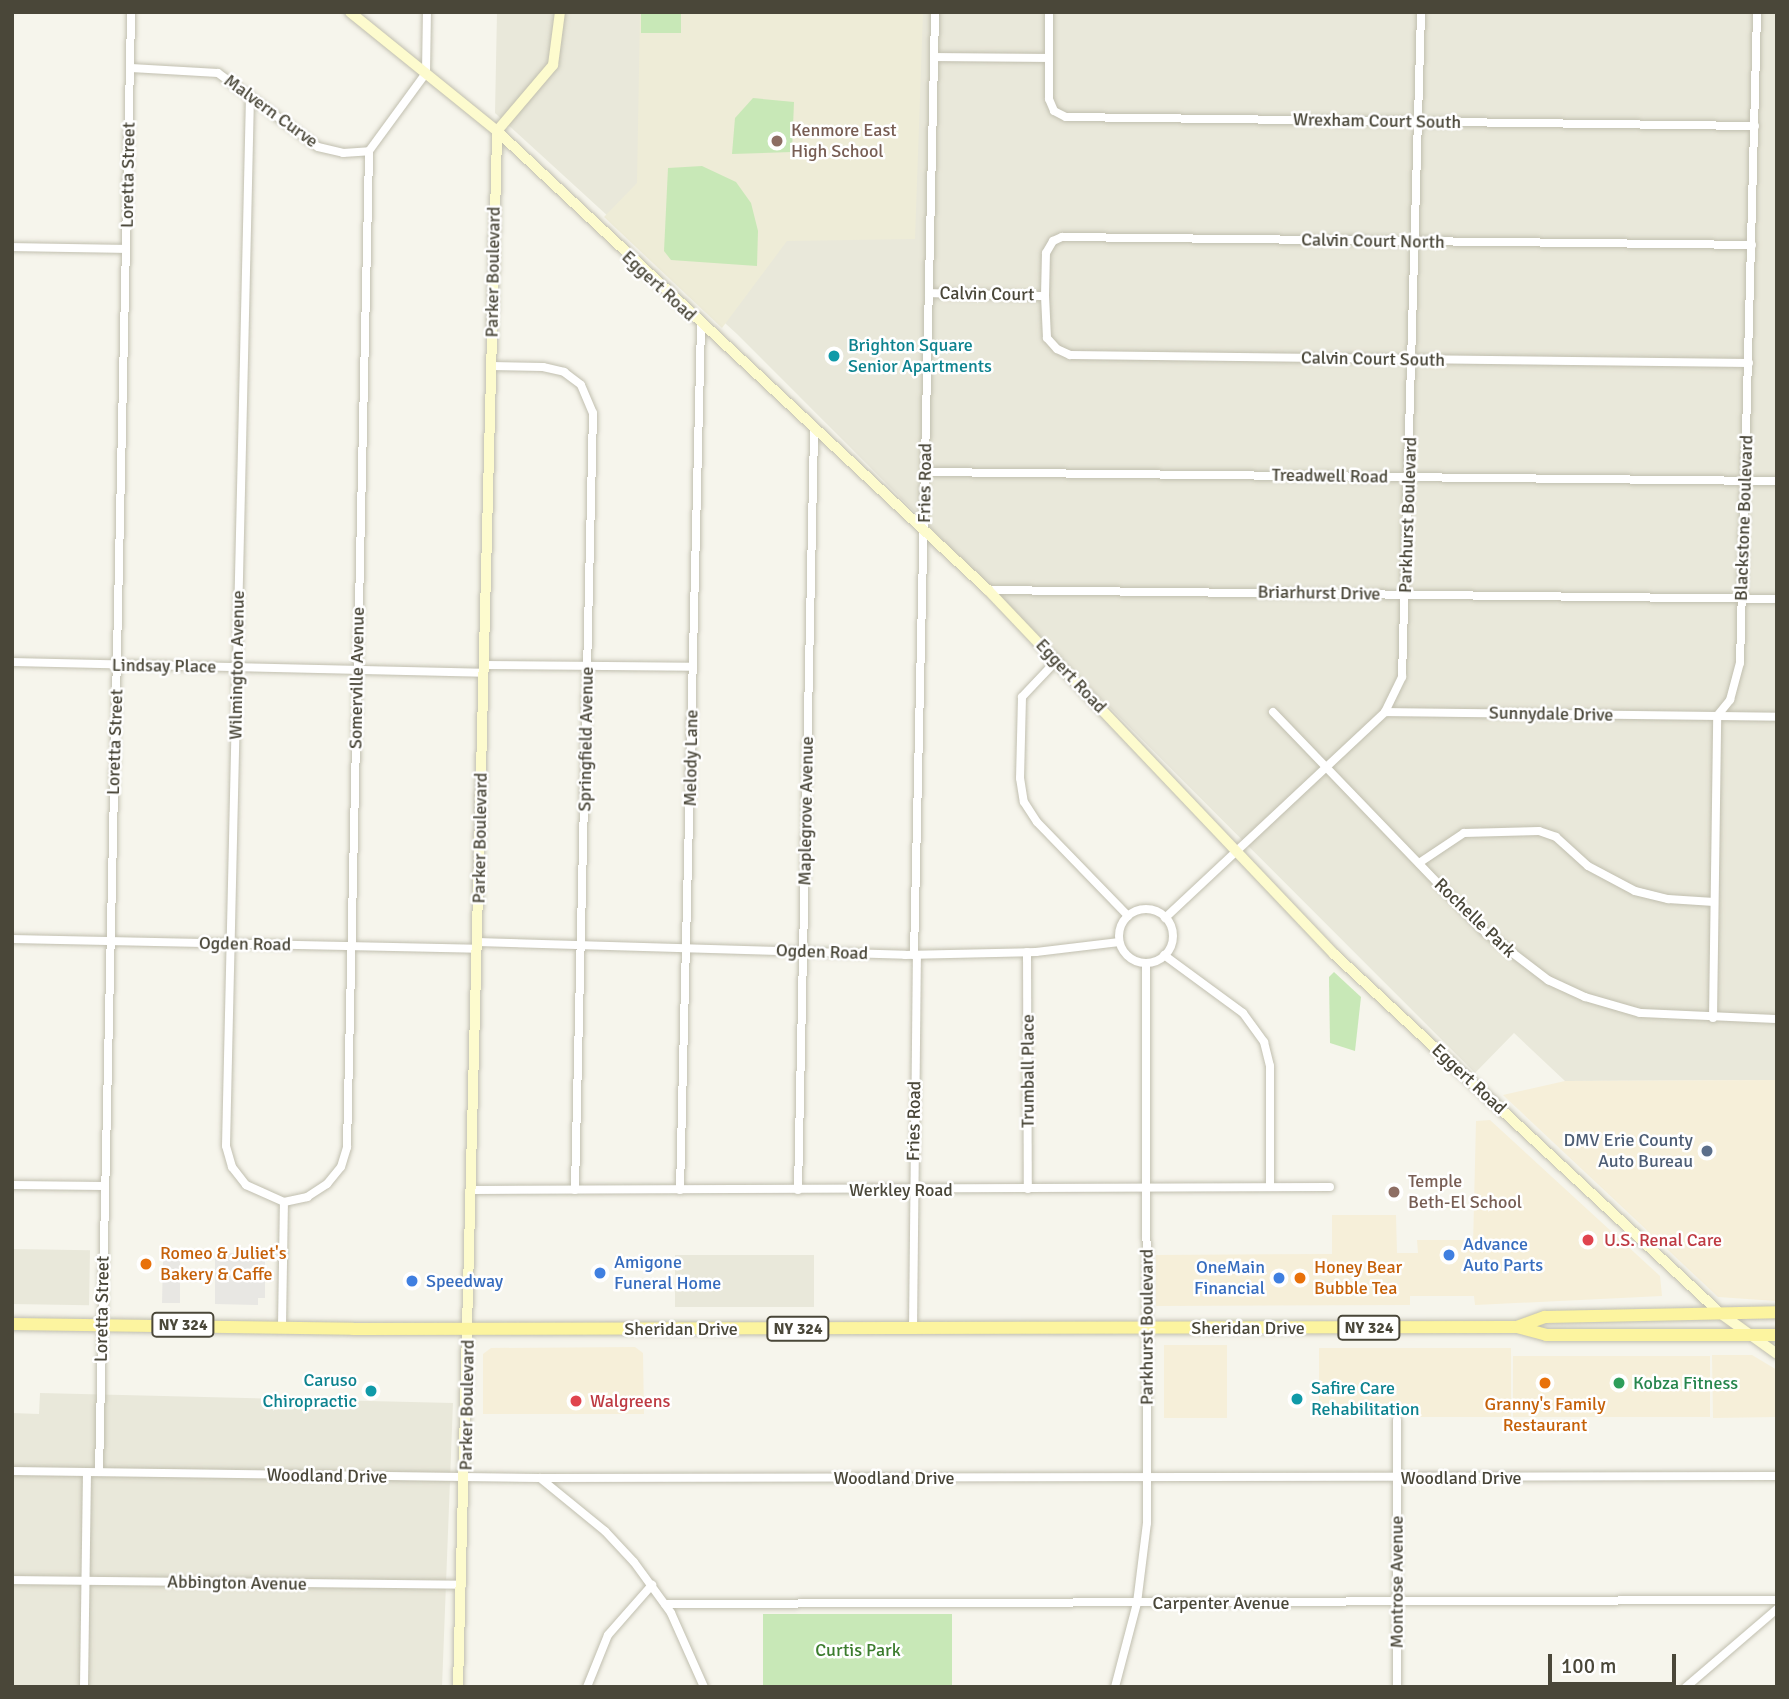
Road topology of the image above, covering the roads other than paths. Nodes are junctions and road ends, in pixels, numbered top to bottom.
1 (131, 12) edge
2 (350, 12) edge
3 (427, 12) edge
4 (560, 12) edge
5 (935, 12) edge
6 (1049, 12) edge
7 (1421, 12) edge
8 (1758, 12) edge
9 (934, 57) junction
10 (1049, 58) junction
11 (131, 68) junction
12 (426, 73) junction
13 (250, 96) junction
14 (1418, 121) junction
15 (1755, 127) junction
16 (497, 131) junction
17 (369, 150) junction
18 (1416, 241) junction
19 (1752, 245) junction
20 (12, 247) edge
21 (126, 249) junction
22 (929, 293) junction
23 (1045, 296) junction
24 (701, 325) junction
25 (1412, 359) junction
26 (1749, 363) junction
27 (491, 366) junction
28 (814, 431) junction
29 (925, 472) junction
30 (1409, 477) junction
31 (1746, 481) junction
32 (1777, 481) edge
33 (923, 532) junction
34 (988, 590) junction
35 (1406, 594) junction
36 (1742, 599) junction
37 (1777, 599) edge
38 (1057, 660) junction
39 (12, 662) edge
40 (117, 664) junction
41 (587, 666) junction
42 (237, 667) junction
43 (693, 667) junction
44 (483, 669) junction
45 (357, 670) junction
46 (1273, 712) dead end
47 (1385, 712) junction
48 (1717, 716) junction
49 (1777, 716) edge
50 (1328, 767) junction
51 (1237, 852) junction
52 (1419, 863) junction
53 (1714, 902) junction
54 (1128, 916) junction
55 (1165, 918) junction
56 (12, 939) edge
57 (110, 941) junction
58 (1119, 942) junction
59 (230, 944) junction
60 (582, 945) junction
61 (477, 946) junction
62 (351, 947) junction
63 (686, 948) junction
64 (804, 952) junction
65 (1027, 952) junction
66 (916, 955) junction
67 (1164, 955) junction
68 (1146, 963) junction
69 (1713, 1018) junction
70 (1777, 1019) edge
71 (12, 1185) edge
72 (104, 1186) junction
73 (1270, 1188) junction
74 (1330, 1188) dead end
75 (1028, 1189) junction
76 (1148, 1189) junction
77 (472, 1190) junction
78 (680, 1190) junction
79 (798, 1190) junction
80 (914, 1190) junction
81 (575, 1191) junction
82 (284, 1202) junction
83 (1777, 1312) edge
84 (1720, 1313) junction
85 (12, 1324) edge
86 (102, 1325) junction
87 (282, 1326) junction
88 (1517, 1327) junction
89 (1147, 1328) junction
90 (469, 1329) junction
91 (913, 1329) junction
92 (1746, 1335) junction
93 (1777, 1335) edge
94 (1777, 1354) edge
95 (1397, 1420) dead end
96 (12, 1471) edge
97 (87, 1472) junction
98 (99, 1472) junction
99 (1777, 1476) edge
100 (466, 1478) junction
101 (540, 1478) junction
102 (1397, 1478) junction
103 (1148, 1479) junction
104 (12, 1580) edge
105 (85, 1581) junction
106 (462, 1585) junction
107 (652, 1585) junction
108 (1777, 1600) edge
109 (1137, 1603) junction
110 (1397, 1603) junction
111 (665, 1604) junction
112 (1777, 1609) edge
113 (84, 1687) edge
114 (458, 1687) edge
115 (587, 1687) edge
116 (704, 1687) edge
117 (1115, 1687) edge
118 (1397, 1687) edge
119 (1686, 1687) edge

1 - 11 street, Loretta Street
2 - 12 street, Eggert Road
3 - 12 street
4 - 16 street
5 - 9 street, Fries Road
6 - 10 street, Wrexham Court South
7 - 14 street, Parkhurst Boulevard
8 - 15 street, Blackstone Boulevard
9 - 10 street
9 - 22 street, Fries Road
10 - 14 street, Wrexham Court South
11 - 13 street, Malvern Curve
11 - 21 street, Loretta Street
12 - 16 street, Eggert Road
12 - 17 street
13 - 17 street, Malvern Curve
13 - 42 street, Wilmington Avenue
14 - 15 street, Wrexham Court South
14 - 18 street, Parkhurst Boulevard
15 - 19 street, Blackstone Boulevard
16 - 24 street, Eggert Road
16 - 27 street, Parker Boulevard
17 - 45 street, Somerville Avenue
18 - 19 street, Calvin Court North
18 - 23 street, Calvin Court North
18 - 25 street, Parkhurst Boulevard
19 - 26 street, Blackstone Boulevard
20 - 21 street
21 - 40 street, Loretta Street
22 - 23 street, Calvin Court
22 - 29 street, Fries Road
23 - 25 street, Calvin Court South
24 - 28 street, Eggert Road
24 - 43 street, Melody Lane
25 - 26 street, Calvin Court South
25 - 30 street, Parkhurst Boulevard
26 - 31 street, Blackstone Boulevard
27 - 41 street, Springfield Avenue
27 - 44 street, Parker Boulevard
28 - 33 street, Eggert Road
28 - 64 street, Maplegrove Avenue
29 - 30 street, Treadwell Road
29 - 33 street, Fries Road
30 - 31 street, Treadwell Road
30 - 35 street, Parkhurst Boulevard
31 - 32 street, Treadwell Road
31 - 36 street, Blackstone Boulevard
33 - 34 street, Eggert Road
33 - 66 street, Fries Road
34 - 35 street, Briarhurst Drive
34 - 38 street, Eggert Road
35 - 36 street, Briarhurst Drive
35 - 47 street, Parkhurst Boulevard
36 - 37 street, Briarhurst Drive
36 - 48 street, Blackstone Boulevard
38 - 51 street, Eggert Road
38 - 54 street
39 - 40 street, Lindsay Place
40 - 42 street, Lindsay Place
40 - 57 street, Loretta Street
41 - 43 street, Lindsay Place
41 - 44 street, Lindsay Place
41 - 60 street, Springfield Avenue
42 - 45 street, Lindsay Place
42 - 59 street, Wilmington Avenue
43 - 63 street, Melody Lane
44 - 45 street, Lindsay Place
44 - 61 street, Parker Boulevard
45 - 62 street, Somerville Avenue
46 - 50 street, Rochelle Park
47 - 48 street, Sunnydale Drive
47 - 50 street, Parkhurst Boulevard
48 - 49 street
48 - 53 street
50 - 51 street, Parkhurst Boulevard
50 - 52 street, Rochelle Park
51 - 55 street, Parkhurst Boulevard
51 - 84 street, Eggert Road
52 - 53 street
52 - 69 street, Rochelle Park
53 - 69 street
54 - 55 street
54 - 58 street
55 - 67 street
56 - 57 street, Ogden Road
57 - 59 street, Ogden Road
57 - 72 street, Loretta Street
58 - 65 street, Ogden Road
58 - 68 street
59 - 62 street, Ogden Road
59 - 82 street, Wilmington Avenue
60 - 61 street, Ogden Road
60 - 63 street, Ogden Road
60 - 81 street, Springfield Avenue
61 - 62 street, Ogden Road
61 - 77 street, Parker Boulevard
62 - 82 street, Somerville Avenue
63 - 64 street, Ogden Road
63 - 78 street, Melody Lane
64 - 66 street, Ogden Road
64 - 79 street, Maplegrove Avenue
65 - 66 street, Ogden Road
65 - 75 street, Trumball Place
66 - 80 street, Fries Road
67 - 68 street
67 - 73 street
68 - 76 street, Parkhurst Boulevard
69 - 70 street, Rochelle Park
71 - 72 street
72 - 86 street, Loretta Street
73 - 74 street, Werkley Road
73 - 76 street, Werkley Road
75 - 76 street, Werkley Road
75 - 80 street, Werkley Road
76 - 89 street, Parkhurst Boulevard
77 - 81 street, Werkley Road
77 - 90 street, Parker Boulevard
78 - 79 street, Werkley Road
78 - 81 street, Werkley Road
79 - 80 street, Werkley Road
80 - 91 street, Fries Road
82 - 87 street
83 - 84 main road, Sheridan Drive / NY 324
84 - 88 main road, Sheridan Drive / NY 324
84 - 92 street, Eggert Road
85 - 86 main road, Sheridan Drive / NY 324
86 - 87 main road, Sheridan Drive / NY 324
86 - 98 street, Loretta Street
87 - 90 main road, Sheridan Drive / NY 324
88 - 89 main road, Sheridan Drive / NY 324
88 - 92 main road, Sheridan Drive / NY 324
89 - 91 main road, Sheridan Drive / NY 324
89 - 103 street, Parkhurst Boulevard
90 - 91 main road, Sheridan Drive / NY 324
90 - 100 street, Parker Boulevard
92 - 93 main road, Sheridan Drive / NY 324
92 - 94 street, Eggert Road
95 - 102 street, Montrose Avenue
96 - 97 street, Woodland Drive
97 - 98 street, Woodland Drive
97 - 105 street
98 - 100 street, Woodland Drive
99 - 102 street, Woodland Drive
100 - 101 street, Woodland Drive
100 - 106 street, Parker Boulevard
101 - 103 street, Woodland Drive
101 - 107 street
102 - 103 street, Woodland Drive
102 - 110 street, Montrose Avenue
103 - 109 street, Parkhurst Boulevard
104 - 105 street, Abbington Avenue
105 - 106 street, Abbington Avenue
105 - 113 street
106 - 114 street, Parker Boulevard
107 - 111 street
107 - 115 street
108 - 110 street, Carpenter Avenue
109 - 110 street, Carpenter Avenue
109 - 111 street, Carpenter Avenue
109 - 117 street, Parkhurst Boulevard
110 - 118 street, Montrose Avenue
111 - 116 street
112 - 119 street

